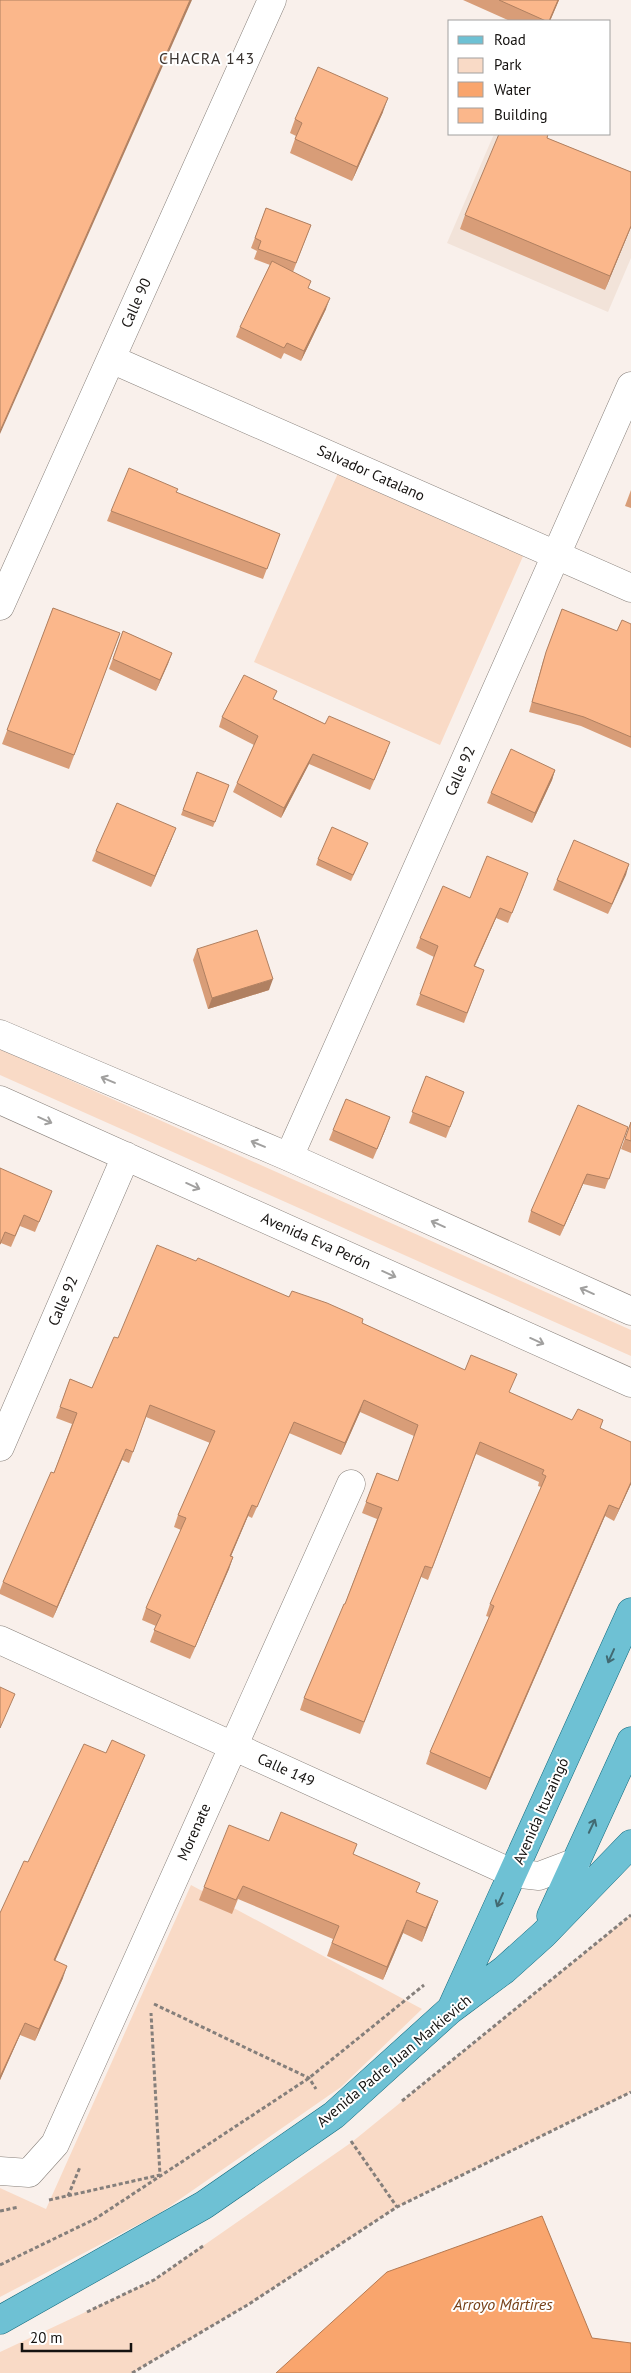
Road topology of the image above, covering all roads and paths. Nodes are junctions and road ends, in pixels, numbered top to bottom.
1 (272, 0) edge
2 (111, 359) junction
3 (631, 386) edge
4 (557, 553) junction
5 (631, 588) edge
6 (0, 606) edge
7 (0, 1034) edge
8 (0, 1100) edge
9 (126, 1156) junction
10 (288, 1157) junction
11 (631, 1311) edge
12 (631, 1383) edge
13 (0, 1447) edge
14 (351, 1484) dead end
15 (631, 1612) edge
16 (0, 1640) edge
17 (631, 1741) edge
18 (232, 1746) junction
19 (631, 1844) edge
20 (576, 1862) junction
21 (512, 1873) junction
22 (544, 1934) junction
23 (430, 1980) dead end
24 (450, 2010) junction
25 (308, 2078) junction
26 (631, 2092) edge
27 (334, 2115) junction
28 (83, 2161) dead end
29 (0, 2171) edge
30 (160, 2176) junction
31 (68, 2196) junction
32 (48, 2200) dead end
33 (29, 2204) dead end
34 (397, 2207) junction
35 (0, 2211) edge
36 (0, 2265) edge
37 (0, 2320) edge
38 (132, 2373) edge

1 - 2 street, Calle 90
2 - 4 street, Salvador Catalano
2 - 6 street, Calle 90
3 - 4 street, Calle 92
4 - 5 street, Salvador Catalano
4 - 10 street, Calle 92
10 -> 7 street
8 -> 9 street, Avenida Eva Perón
9 -> 12 street, Avenida Eva Perón
9 - 13 street, Calle 92
11 -> 10 street
14 - 18 street, Morenate
15 -> 21 main road, Avenida Ituzaingó
16 - 18 street, Calle 149
20 -> 17 main road
18 - 21 street, Calle 149
18 - 29 street, Morenate
19 - 22 main road, Avenida Padre Juan Markievich
20 - 21 street, Calle 149
20 - 22 main road
21 -> 24 main road, Avenida Ituzaingó
22 - 24 main road, Avenida Padre Juan Markievich
23 - 25 path
24 - 27 main road, Avenida Padre Juan Markievich
25 - 27 path
25 - 30 path
25 - 30 path
26 - 34 path
27 - 34 path
27 - 37 main road, Avenida Padre Juan Markievich
28 - 31 path
30 - 31 path
30 - 36 path
31 - 32 path
33 - 35 path
34 - 38 path

